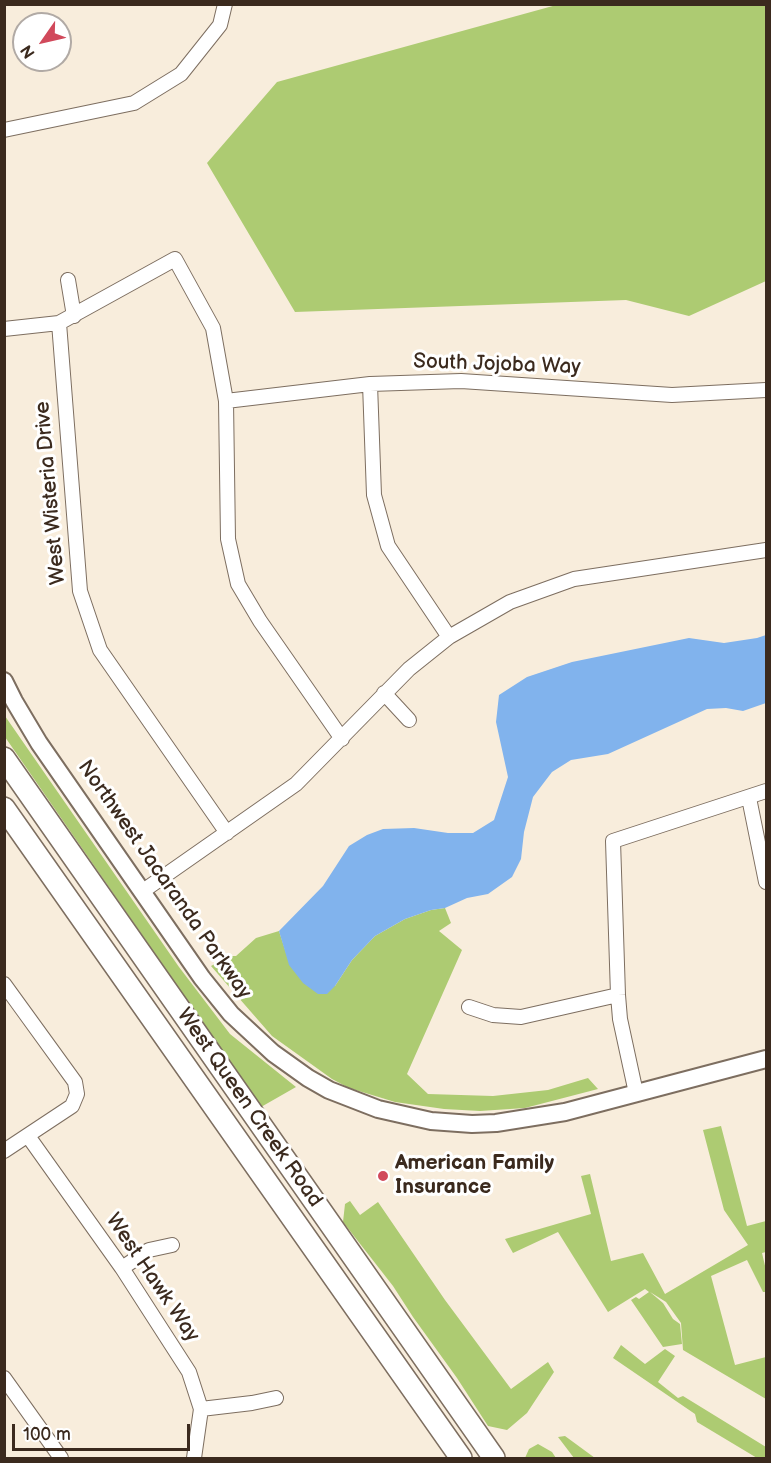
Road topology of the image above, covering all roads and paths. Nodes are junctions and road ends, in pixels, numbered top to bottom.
1 (225, 4) edge
2 (4, 130) edge
3 (68, 280) dead end
4 (74, 316) junction
5 (59, 323) junction
6 (4, 329) edge
7 (370, 384) junction
8 (766, 390) edge
9 (226, 401) junction
10 (766, 550) edge
11 (449, 637) junction
12 (4, 681) edge
13 (384, 693) junction
14 (409, 720) dead end
15 (342, 739) junction
16 (4, 758) edge
17 (766, 791) edge
18 (749, 798) junction
19 (4, 808) edge
20 (226, 833) junction
21 (766, 882) edge
22 (143, 891) junction
23 (4, 984) edge
24 (618, 995) junction
25 (469, 1007) dead end
26 (766, 1059) edge
27 (636, 1093) junction
28 (28, 1136) junction
29 (238, 1140) junction
30 (4, 1151) edge
31 (320, 1209) junction
32 (172, 1245) dead end
33 (122, 1269) junction
34 (4, 1378) edge
35 (276, 1398) dead end
36 (201, 1409) junction
37 (61, 1458) edge
38 (194, 1458) edge
39 (461, 1458) edge
40 (492, 1458) edge

1 - 2 street
3 - 4 street
4 - 5 street
4 - 9 street
5 - 6 street
5 - 20 street, West Wisteria Drive
7 - 8 street, South Jojoba Way
7 - 9 street, South Jojoba Way
7 - 11 street
9 - 15 street
10 - 11 street
11 - 13 street
12 - 22 street, Northwest Jacaranda Parkway
13 - 14 street
13 - 15 street
15 - 20 street
16 - 31 main road, West Queen Creek Road
17 - 18 street
18 - 21 street
18 - 24 street
19 - 29 main road, West Queen Creek Road
20 - 22 street
22 - 27 street, Northwest Jacaranda Parkway
23 - 28 street
24 - 25 street
24 - 27 street
26 - 27 street, Northwest Jacaranda Parkway
28 - 30 street
28 - 33 street, West Hawk Way
29 - 31 main road
29 - 39 main road, West Queen Creek Road
31 - 40 main road, West Queen Creek Road
32 - 33 street
33 - 36 street, West Hawk Way
34 - 37 street
35 - 36 street
36 - 38 street, West Hawk Way

